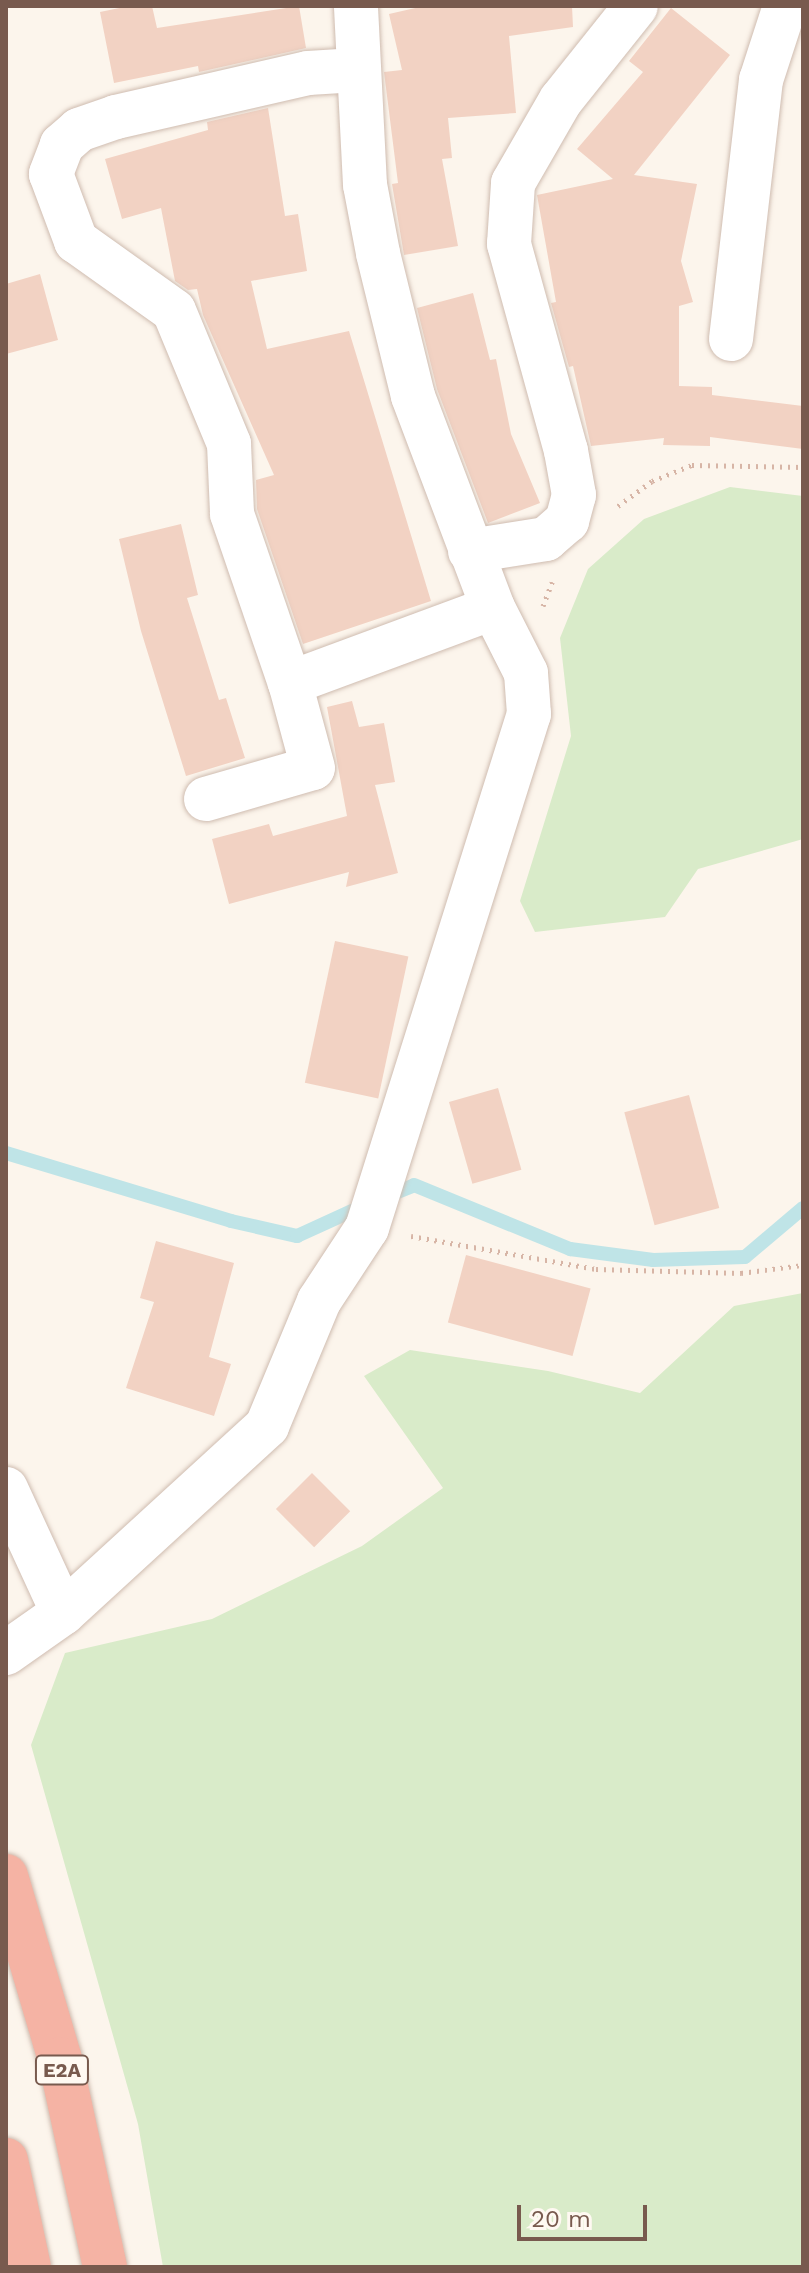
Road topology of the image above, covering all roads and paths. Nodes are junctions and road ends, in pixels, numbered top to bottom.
1 (356, 6) edge
2 (636, 6) edge
3 (785, 6) edge
4 (357, 70) junction
5 (731, 339) dead end
6 (803, 467) edge
7 (607, 515) dead end
8 (470, 551) junction
9 (556, 576) dead end
10 (493, 608) junction
11 (526, 673) junction
12 (290, 683) junction
13 (206, 799) dead end
14 (367, 1228) junction
15 (803, 1265) edge
16 (6, 1489) edge
17 (63, 1613) junction
18 (6, 1653) edge
19 (6, 1876) edge
20 (6, 2160) edge
21 (29, 2267) edge
22 (105, 2267) edge

1 - 4 street
2 - 8 street
3 - 5 street
4 - 8 street
4 - 12 street
6 - 7 path
8 - 10 street
9 - 11 path
10 - 11 street
10 - 12 street
11 - 14 street
12 - 13 street
14 - 15 path
14 - 17 street
16 - 17 street
17 - 18 street
19 - 22 highway, E2A
20 - 21 highway

